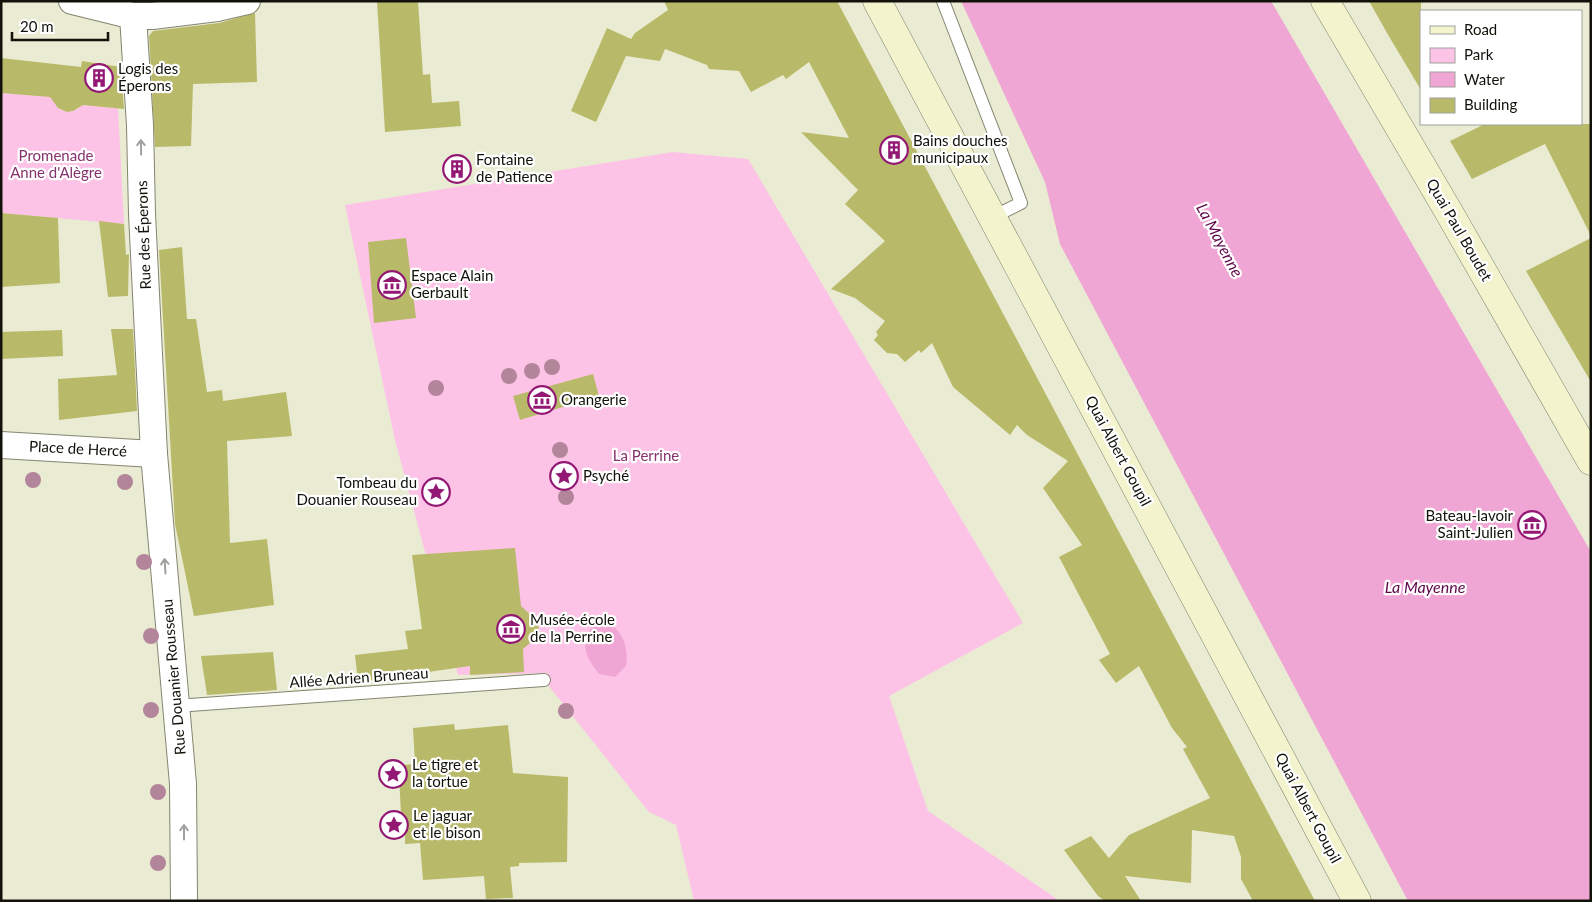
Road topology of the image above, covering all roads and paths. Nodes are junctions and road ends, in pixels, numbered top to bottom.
1 (72, 1) edge
2 (247, 1) edge
3 (877, 1) edge
4 (943, 1) edge
5 (1325, 1) edge
6 (133, 16) junction
7 (993, 217) junction
8 (1, 444) edge
9 (154, 454) junction
10 (1591, 461) edge
11 (544, 680) dead end
12 (176, 706) junction
13 (184, 891) edge
14 (1357, 901) edge

1 - 6 street
2 - 6 street
3 - 7 street, Quai Albert Goupil
4 - 7 lane
5 - 10 street, Quai Paul Boudet
9 -> 6 street, Rue des Éperons
7 - 14 street, Quai Albert Goupil
8 - 9 street, Place de Hercé
12 -> 9 street, Rue Douanier Rousseau
11 - 12 lane, Allée Adrien Bruneau
13 -> 12 street, Rue Douanier Rousseau

